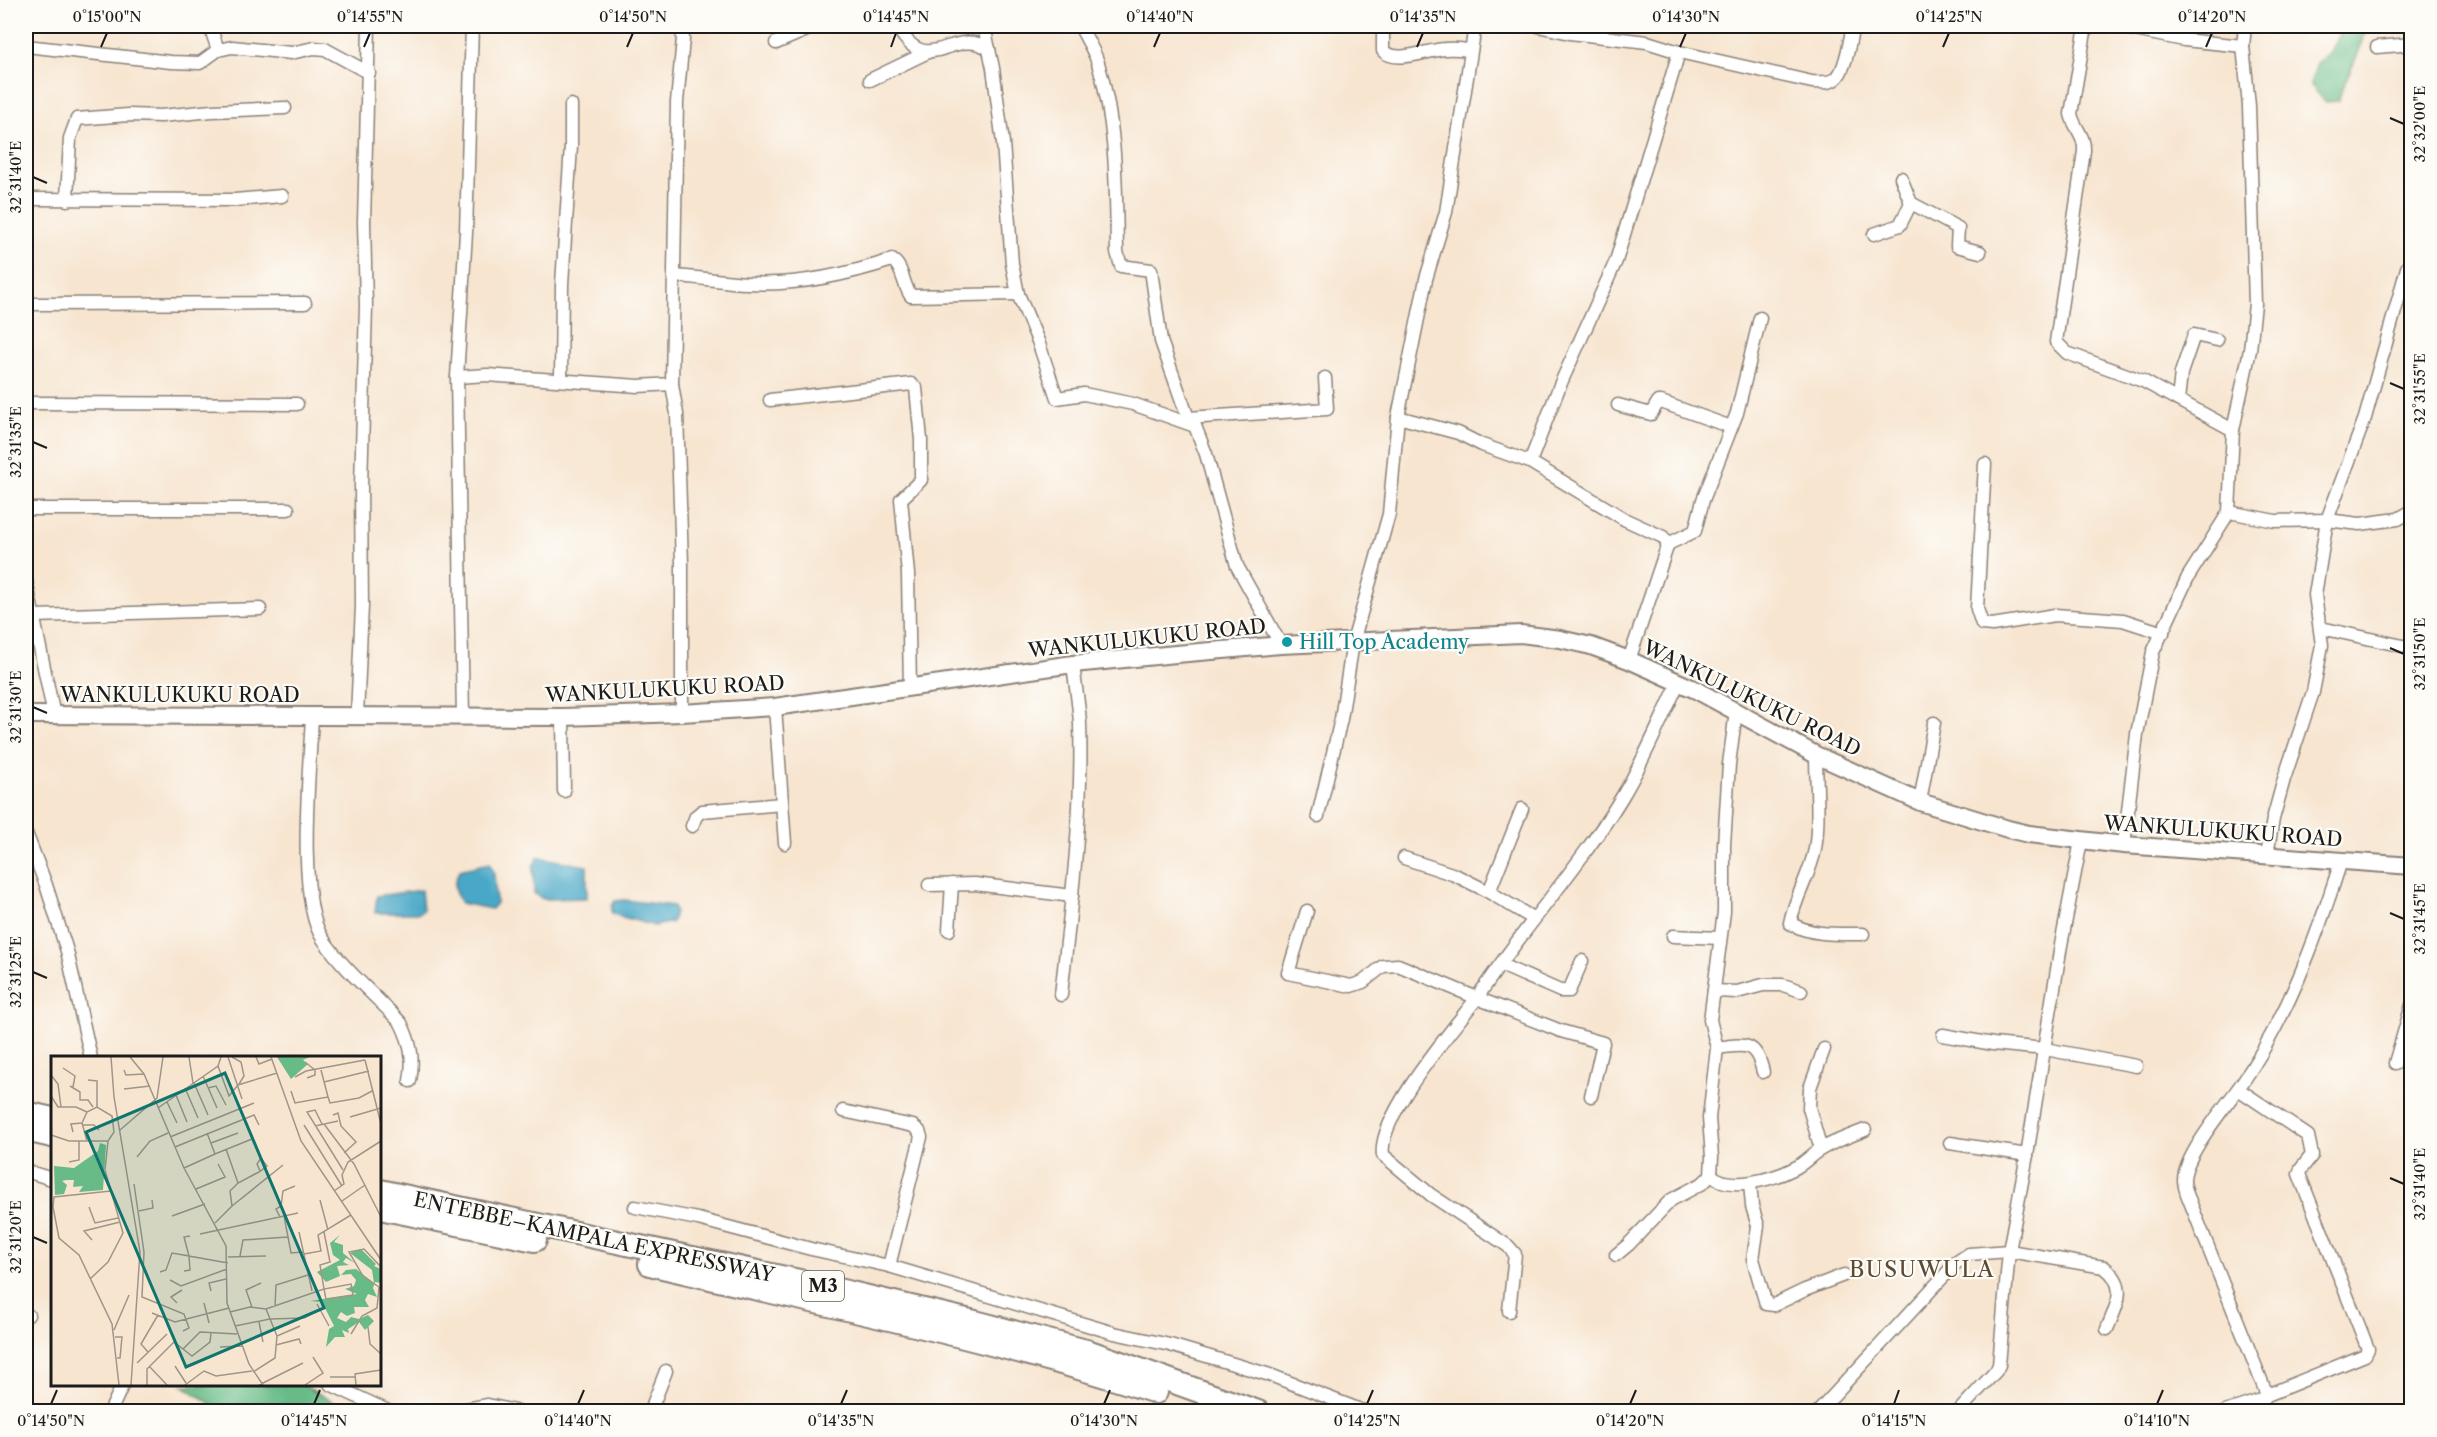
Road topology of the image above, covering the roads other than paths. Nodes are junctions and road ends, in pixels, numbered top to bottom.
1 (210, 26) edge
2 (369, 26) edge
3 (472, 26) edge
4 (682, 26) edge
5 (816, 26) edge
6 (897, 26) edge
7 (984, 26) edge
8 (1080, 26) edge
9 (1383, 26) edge
10 (1475, 26) edge
11 (1538, 26) edge
12 (1853, 26) edge
13 (2086, 26) edge
14 (2115, 26) edge
15 (2245, 26) edge
16 (776, 43) dead end
17 (2412, 44) edge
18 (26, 46) edge
19 (2243, 46) junction
20 (2377, 47) dead end
21 (218, 50) junction
22 (989, 50) junction
23 (1470, 50) junction
24 (928, 52) junction
25 (1678, 52) junction
26 (369, 73) junction
27 (870, 80) dead end
28 (571, 105) dead end
29 (285, 108) dead end
30 (1900, 178) dead end
31 (282, 196) dead end
32 (26, 199) edge
33 (67, 200) junction
34 (1911, 203) junction
35 (1874, 234) dead end
36 (1980, 252) dead end
37 (2412, 260) edge
38 (674, 276) junction
39 (1018, 294) junction
40 (305, 303) dead end
41 (26, 304) edge
42 (1760, 318) dead end
43 (2217, 340) dead end
44 (457, 377) junction
45 (1325, 378) dead end
46 (561, 380) junction
47 (672, 384) junction
48 (770, 400) dead end
49 (2178, 400) junction
50 (26, 403) edge
51 (297, 404) dead end
52 (1618, 405) dead end
53 (1398, 417) junction
54 (1191, 422) junction
55 (1731, 427) junction
56 (2233, 430) junction
57 (1530, 462) junction
58 (1985, 464) dead end
59 (26, 509) edge
60 (288, 509) dead end
61 (2412, 511) edge
62 (2229, 512) junction
63 (2327, 520) junction
64 (1668, 544) junction
65 (26, 580) edge
66 (260, 609) dead end
67 (35, 616) junction
68 (2321, 628) junction
69 (2163, 633) junction
70 (1353, 642) junction
71 (1281, 645) junction
72 (2412, 648) edge
73 (1629, 660) junction
74 (1073, 664) junction
75 (1679, 682) junction
76 (910, 688) junction
77 (775, 707) junction
78 (1736, 711) junction
79 (682, 712) junction
80 (26, 716) edge
81 (54, 716) junction
82 (312, 716) junction
83 (357, 716) junction
84 (463, 717) junction
85 (563, 717) junction
86 (1934, 723) dead end
87 (1816, 755) junction
88 (564, 791) dead end
89 (1920, 802) junction
90 (782, 804) junction
91 (1522, 809) dead end
92 (1318, 816) dead end
93 (692, 826) dead end
94 (26, 838) edge
95 (2081, 841) junction
96 (785, 843) dead end
97 (2124, 845) junction
98 (2266, 855) junction
99 (1404, 858) dead end
100 (2341, 861) junction
101 (2412, 866) edge
102 (952, 884) junction
103 (929, 885) dead end
104 (1489, 892) junction
105 (1072, 896) junction
106 (1307, 910) dead end
107 (1534, 920) junction
108 (949, 930) dead end
109 (1863, 934) dead end
110 (1673, 936) dead end
111 (1720, 938) junction
112 (1582, 961) dead end
113 (1501, 965) junction
114 (1714, 991) junction
115 (1801, 991) dead end
116 (1061, 995) dead end
117 (1477, 998) junction
118 (2412, 1005) edge
119 (1943, 1035) dead end
120 (1717, 1048) junction
121 (1824, 1049) dead end
122 (2045, 1049) junction
123 (91, 1056) edge
124 (2395, 1063) dead end
125 (2136, 1066) dead end
126 (1763, 1072) dead end
127 (410, 1081) dead end
128 (2238, 1089) junction
129 (1591, 1096) dead end
130 (843, 1111) dead end
131 (26, 1113) edge
132 (51, 1119) edge
133 (26, 1130) edge
134 (1864, 1130) dead end
135 (51, 1136) edge
136 (1950, 1143) dead end
137 (1821, 1149) junction
138 (2027, 1155) junction
139 (26, 1171) edge
140 (1711, 1175) junction
141 (51, 1179) edge
142 (1750, 1183) junction
143 (381, 1191) edge
144 (635, 1207) dead end
145 (381, 1208) edge
146 (2009, 1251) junction
147 (1616, 1255) dead end
148 (889, 1266) junction
149 (1844, 1275) dead end
150 (1509, 1311) dead end
151 (2107, 1329) dead end
152 (666, 1371) dead end
153 (122, 1386) edge
154 (334, 1386) edge
155 (2264, 1402) edge
156 (110, 1412) edge
157 (390, 1412) edge
158 (450, 1412) edge
159 (519, 1412) edge
160 (650, 1412) edge
161 (1214, 1412) edge
162 (1258, 1412) edge
163 (1366, 1412) edge
164 (1818, 1412) edge
165 (1958, 1412) edge
166 (2225, 1412) edge

1 - 21 street
2 - 26 street
3 - 44 street
4 - 38 street
5 - 16 street
6 - 24 street
7 - 22 street
8 - 54 street
9 - 23 street
10 - 23 street
11 - 25 street
12 - 25 street
13 - 49 street
14 - 19 street
15 - 19 street
17 - 20 street
18 - 21 street
19 - 56 street
21 - 26 street
22 - 24 street
22 - 39 street
23 - 53 street
24 - 27 street
25 - 57 street
26 - 83 street
28 - 46 street
29 - 33 street
30 - 34 street
31 - 33 street
32 - 33 street
34 - 35 street
34 - 36 street
37 - 63 street
38 - 39 street
38 - 47 street
39 - 54 street
40 - 41 street
42 - 55 street
43 - 49 street
44 - 46 street
44 - 84 street
45 - 54 street
46 - 47 street
47 - 79 street
48 - 76 street
49 - 56 street
50 - 51 street
52 - 55 street
53 - 57 street
53 - 70 street
54 - 71 street
55 - 64 street
56 - 62 street
57 - 64 street
58 - 69 street
59 - 60 street
61 - 63 street
62 - 63 street
62 - 69 street
63 - 68 street
64 - 73 street
65 - 67 street
66 - 67 street
67 - 81 street
68 - 72 street
68 - 98 street
69 - 97 street
70 - 71 main road, WANKULUKUKU ROAD
70 - 73 main road, WANKULUKUKU ROAD
70 - 92 street
71 - 74 main road, WANKULUKUKU ROAD
73 - 75 main road, WANKULUKUKU ROAD
74 - 76 main road, WANKULUKUKU ROAD
74 - 105 street
75 - 78 main road, WANKULUKUKU ROAD
75 - 107 street
76 - 77 main road, WANKULUKUKU ROAD
77 - 79 main road, WANKULUKUKU ROAD
77 - 90 street
78 - 87 main road, WANKULUKUKU ROAD
78 - 111 street
79 - 85 main road, WANKULUKUKU ROAD
80 - 81 main road, WANKULUKUKU ROAD
81 - 82 main road, WANKULUKUKU ROAD
82 - 83 main road, WANKULUKUKU ROAD
82 - 127 street
83 - 84 main road, WANKULUKUKU ROAD
84 - 85 main road, WANKULUKUKU ROAD
85 - 88 street
86 - 89 street
87 - 89 main road, WANKULUKUKU ROAD
87 - 109 street
89 - 95 main road, WANKULUKUKU ROAD
90 - 93 street
90 - 96 street
91 - 104 street
94 - 123 street
95 - 97 main road, WANKULUKUKU ROAD
95 - 122 street
97 - 98 main road, WANKULUKUKU ROAD
98 - 100 main road, WANKULUKUKU ROAD
99 - 104 street
100 - 101 main road, WANKULUKUKU ROAD
100 - 128 street
102 - 103 street
102 - 105 street
102 - 108 street
104 - 107 street
105 - 116 street
106 - 117 street
107 - 113 street
110 - 111 street
111 - 114 street
112 - 113 street
113 - 117 street
114 - 115 street
114 - 120 street
117 - 129 street
117 - 150 street
118 - 124 street
119 - 122 street
120 - 126 street
120 - 140 street
121 - 137 street
122 - 125 street
122 - 138 street
128 - 155 street
128 - 155 street
130 - 148 street
131 - 132 highway
133 - 135 highway
134 - 137 street
136 - 138 street
137 - 142 street
138 - 146 street
139 - 141 street
140 - 142 street
140 - 147 street
142 - 149 street
143 - 162 highway, ENTEBBE–KAMPALA EXPRESSWAY / M3
144 - 148 street
145 - 161 highway, ENTEBBE–KAMPALA EXPRESSWAY / M3
146 - 151 street
146 - 164 street
146 - 165 street
148 - 163 street
152 - 160 street
153 - 156 street
154 - 157 street
155 - 166 street
158 - 159 street

